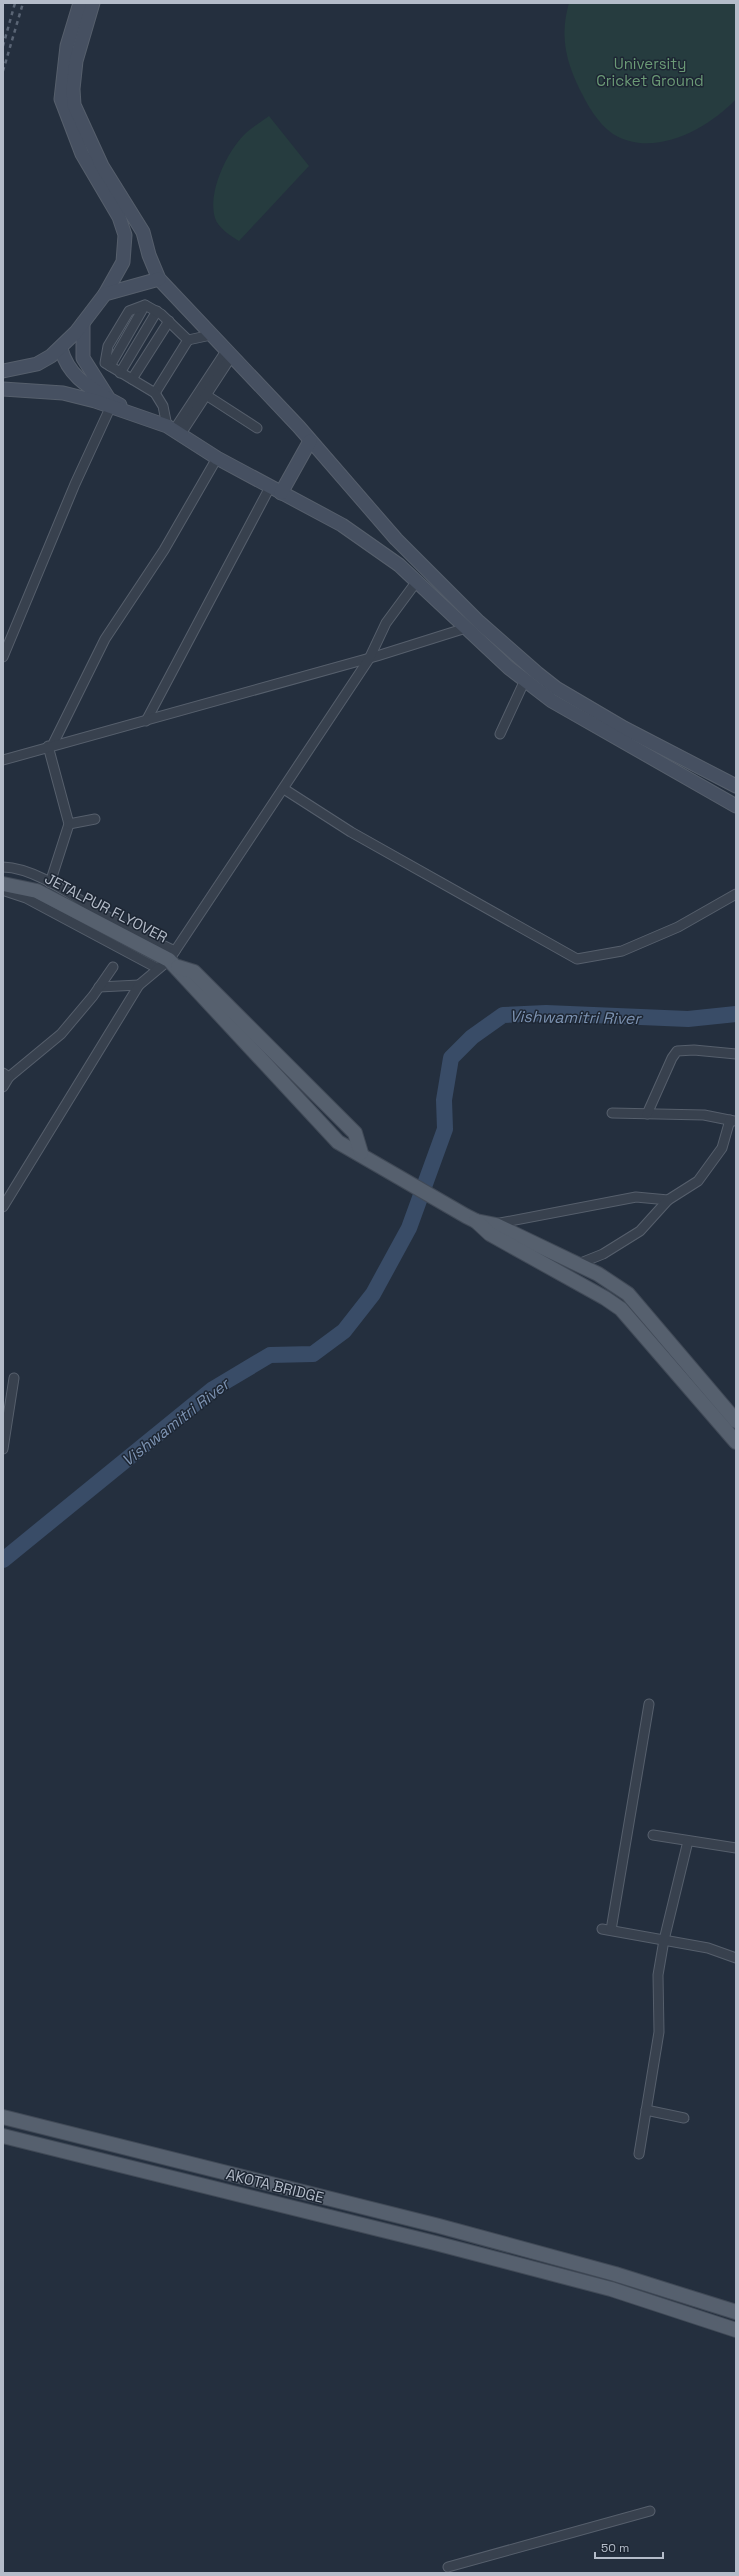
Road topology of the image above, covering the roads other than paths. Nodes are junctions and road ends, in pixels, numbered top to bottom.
1 (80, 3) edge
2 (92, 3) edge
3 (159, 279) junction
4 (106, 294) junction
5 (157, 311) junction
6 (169, 321) junction
7 (83, 323) junction
8 (211, 336) junction
9 (188, 340) junction
10 (61, 349) junction
11 (228, 354) junction
12 (3, 371) edge
13 (120, 373) junction
14 (132, 379) junction
15 (3, 389) edge
16 (156, 393) junction
17 (206, 395) junction
18 (110, 403) junction
19 (257, 428) dead end
20 (173, 430) junction
21 (310, 441) junction
22 (217, 458) junction
23 (275, 490) junction
24 (417, 581) junction
25 (466, 628) junction
26 (3, 657) edge
27 (369, 659) junction
28 (525, 680) junction
29 (146, 721) junction
30 (500, 734) dead end
31 (50, 745) junction
32 (3, 760) edge
33 (736, 786) edge
34 (284, 789) junction
35 (736, 806) edge
36 (95, 819) dead end
37 (69, 824) junction
38 (3, 866) edge
39 (50, 883) junction
40 (3, 884) edge
41 (3, 890) edge
42 (736, 894) edge
43 (174, 960) junction
44 (113, 967) dead end
45 (157, 968) junction
46 (139, 985) junction
47 (99, 987) junction
48 (736, 1054) edge
49 (6, 1075) edge
50 (3, 1087) edge
51 (612, 1113) dead end
52 (647, 1114) junction
53 (733, 1121) edge
54 (668, 1200) junction
55 (3, 1207) edge
56 (471, 1219) junction
57 (494, 1224) junction
58 (578, 1264) junction
59 (14, 1378) dead end
60 (736, 1421) edge
61 (736, 1442) edge
62 (3, 1449) edge
63 (649, 1704) dead end
64 (653, 1835) dead end
65 (688, 1841) junction
66 (736, 1848) edge
67 (664, 1940) junction
68 (736, 1958) edge
69 (646, 2110) junction
70 (3, 2117) edge
71 (684, 2118) dead end
72 (3, 2136) edge
73 (639, 2154) dead end
74 (736, 2312) edge
75 (736, 2330) edge
76 (650, 2511) dead end
77 (448, 2567) dead end

1 - 4 main road
2 - 3 main road
3 - 4 main road
3 - 8 main road
4 - 7 main road
5 - 6 street
5 - 13 street
5 - 13 street
6 - 9 street
6 - 14 street
7 - 10 main road
7 - 18 main road
8 - 9 street
8 - 11 main road
9 - 16 street
10 - 12 main road
10 - 18 main road
11 - 17 street
11 - 20 street
11 - 21 main road
13 - 14 street
14 - 16 street
15 - 18 main road
16 - 20 street
17 - 19 street
17 - 20 street
18 - 20 main road
18 - 26 street
20 - 22 main road
21 - 23 main road
21 - 33 main road
22 - 23 main road
22 - 31 street
23 - 24 main road
23 - 29 street
24 - 25 main road
24 - 27 street
25 - 27 street
25 - 28 main road
27 - 29 street
27 - 34 street
28 - 30 street
28 - 35 main road
29 - 31 street
31 - 32 street
31 - 37 street
34 - 42 street
34 - 43 street
36 - 37 street
37 - 39 street
38 - 39 street
39 - 43 street
40 - 43 main road, JETALPUR FLYOVER
41 - 45 street
43 - 45 street
43 - 56 main road, JETALPUR FLYOVER
44 - 47 street
45 - 46 street
46 - 47 street
46 - 55 street
47 - 49 street
48 - 52 street
49 - 50 street
51 - 52 street
52 - 53 street
53 - 54 street
54 - 57 street
54 - 58 street
56 - 57 main road
56 - 61 main road
57 - 58 main road
58 - 60 main road
59 - 62 street
63 - 67 street
64 - 65 street
65 - 66 street
65 - 67 street
67 - 68 street
67 - 69 street
69 - 71 street
69 - 73 street
70 - 74 main road
72 - 75 main road, AKOTA BRIDGE
76 - 77 street

